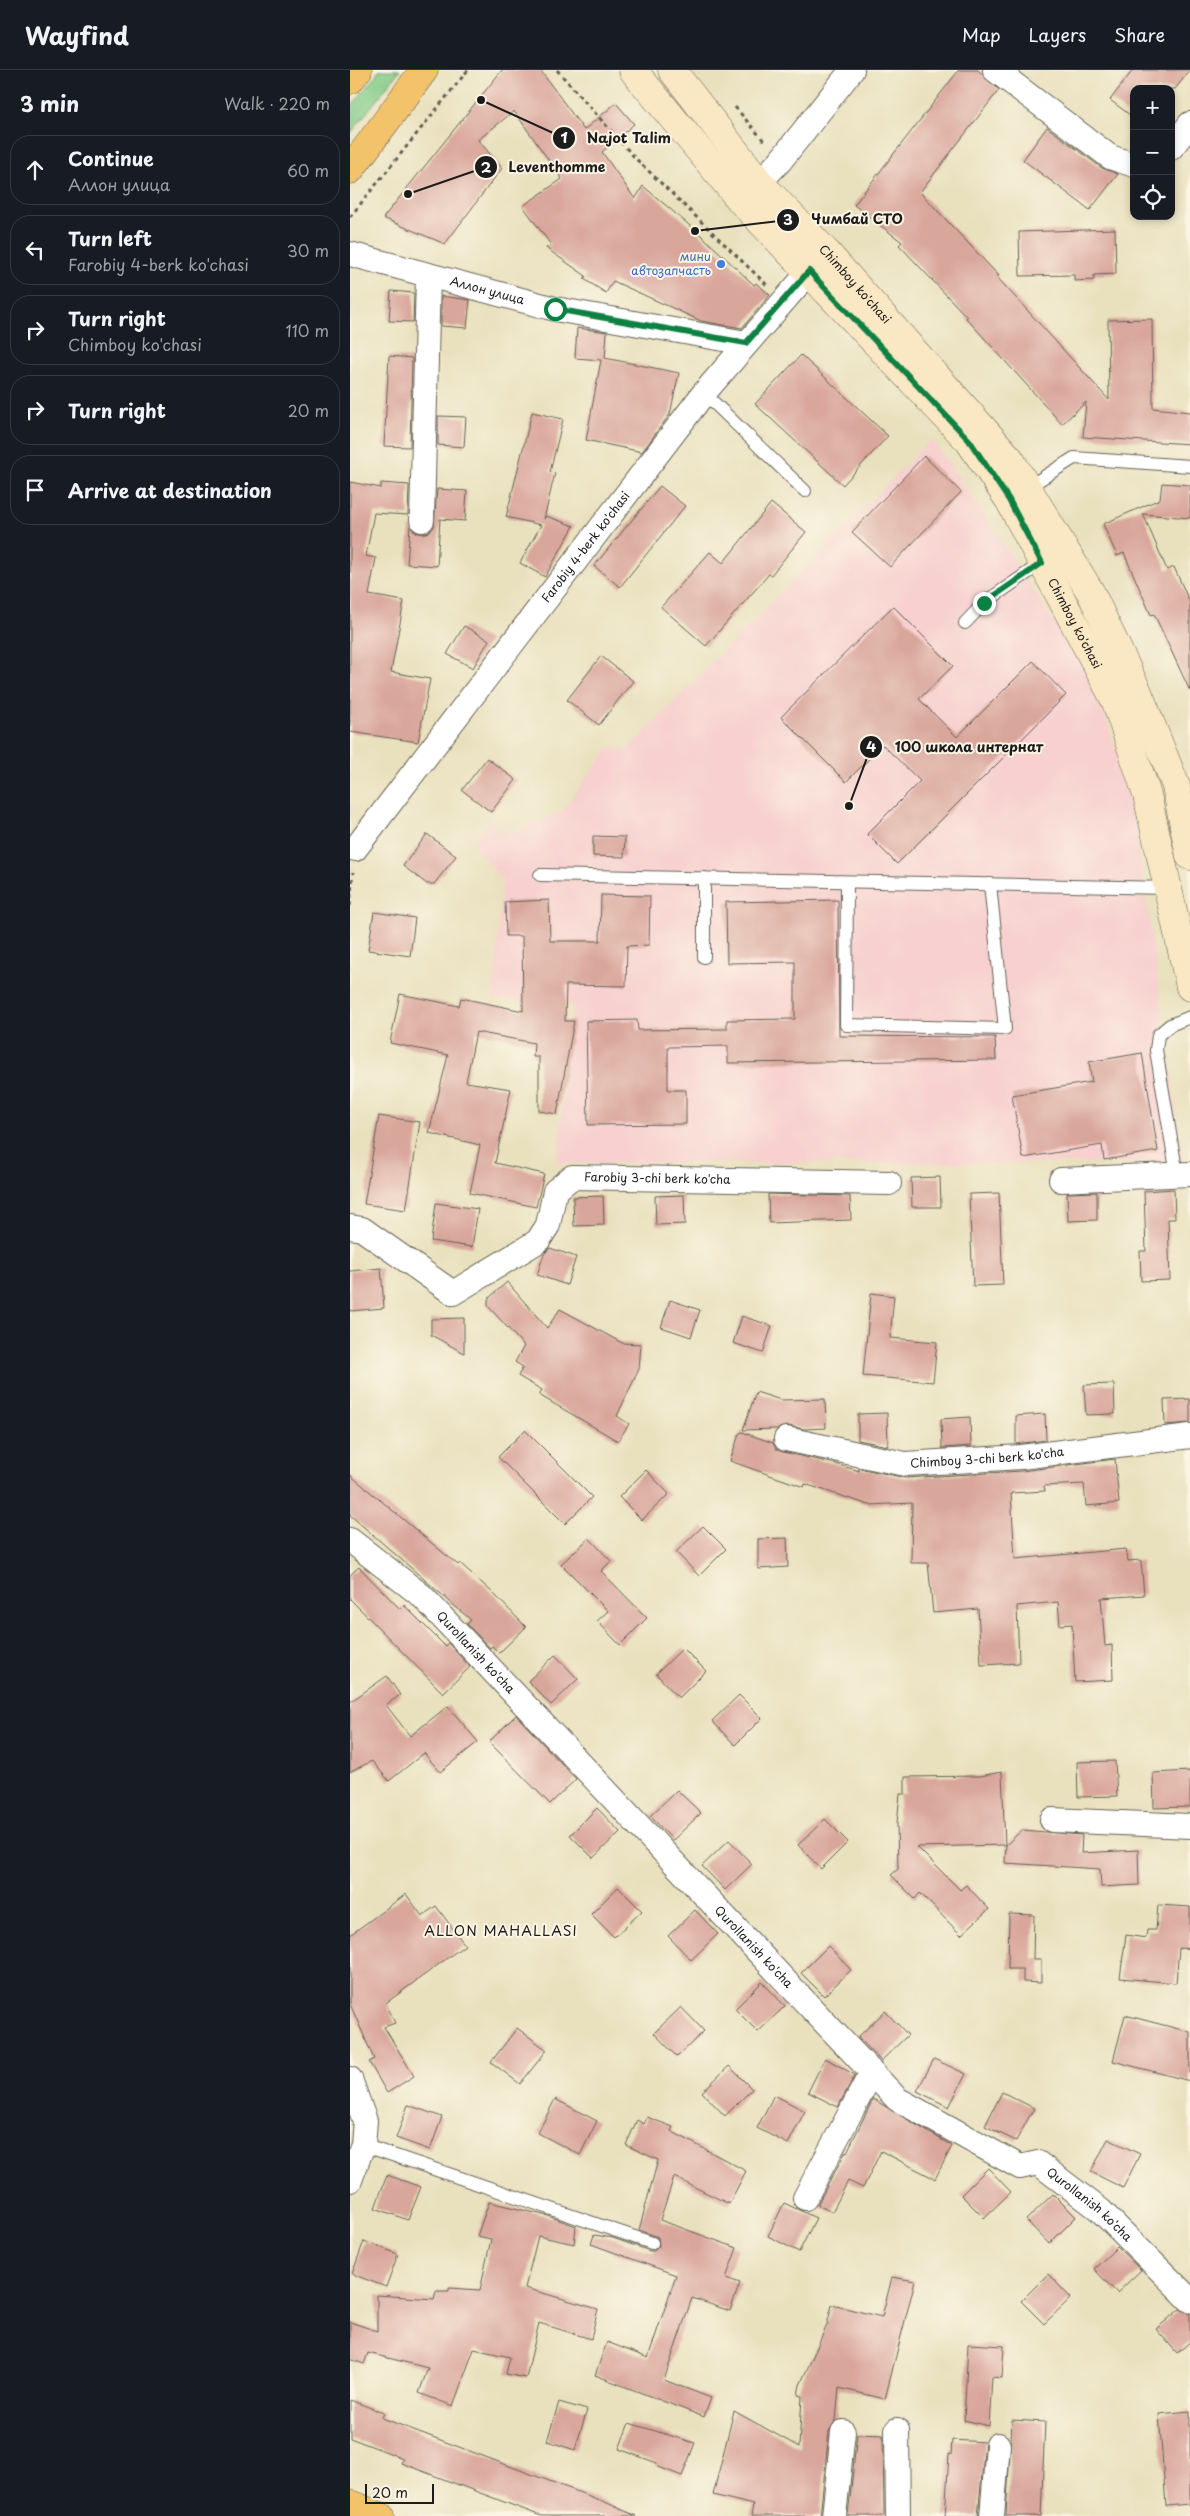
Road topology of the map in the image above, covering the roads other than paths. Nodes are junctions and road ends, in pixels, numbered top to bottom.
1 (358, 70) edge
2 (424, 70) edge
3 (633, 70) edge
4 (672, 70) edge
5 (852, 70) edge
6 (996, 70) edge
7 (350, 80) edge
8 (1190, 124) edge
9 (1175, 143) edge
10 (1130, 164) edge
11 (350, 170) edge
12 (750, 192) junction
13 (350, 254) edge
14 (818, 262) junction
15 (428, 276) junction
16 (746, 343) junction
17 (704, 393) junction
18 (1190, 466) edge
19 (805, 491) dead end
20 (1018, 494) junction
21 (422, 520) dead end
22 (1042, 563) junction
23 (965, 623) dead end
24 (1183, 786) edge
25 (1147, 795) junction
26 (355, 849) road end
27 (1190, 856) edge
28 (540, 875) dead end
29 (704, 878) junction
30 (847, 882) junction
31 (990, 884) junction
32 (1168, 888) junction
33 (704, 957) dead end
34 (1190, 986) edge
35 (1190, 1017) edge
36 (1184, 1174) edge
37 (1061, 1180) dead end
38 (889, 1183) dead end
39 (350, 1227) edge
40 (1190, 1436) edge
41 (786, 1439) dead end
42 (350, 1540) edge
43 (1052, 1820) dead end
44 (1190, 1826) edge
45 (872, 2072) junction
46 (350, 2079) edge
47 (363, 2145) junction
48 (350, 2180) edge
49 (805, 2198) dead end
50 (652, 2243) dead end
51 (1190, 2300) edge
52 (897, 2430) dead end
53 (843, 2432) dead end
54 (998, 2444) dead end
55 (350, 2504) edge
56 (380, 2516) edge
57 (834, 2516) edge
58 (898, 2516) edge
59 (992, 2516) edge

1 - 7 main road
2 - 11 main road
3 - 12 main road, Chimboy ko'chasi
4 - 12 main road, Chimboy ko'chasi
5 - 12 street
6 - 10 street
8 - 9 street
12 - 14 main road, Chimboy ko'chasi
13 - 15 street, Аллон улица
14 - 16 street, Farobiy 4-berk ko'chasi
14 - 20 main road, Chimboy ko'chasi
15 - 16 street, Аллон улица
15 - 21 street
16 - 17 street, Farobiy 4-berk ko'chasi
17 - 19 lane
17 - 26 street, Farobiy 4-berk ko'chasi
18 - 20 lane
20 - 22 main road, Chimboy ko'chasi
20 - 24 main road, Chimboy ko'chasi
22 - 23 lane
22 - 25 main road, Chimboy ko'chasi
24 - 25 street
24 - 27 main road, Chimboy ko'chasi
25 - 32 main road, Chimboy ko'chasi
28 - 29 lane
29 - 30 lane
29 - 33 lane
30 - 31 lane
30 - 31 lane
31 - 32 lane
32 - 34 main road, Chimboy ko'chasi
35 - 36 lane
36 - 37 street
38 - 39 street, Farobiy 3-chi berk ko'cha
40 - 41 street, Chimboy 3-chi berk ko'cha
42 - 45 street, Qurollanish ko'cha
43 - 44 street
45 - 49 street
45 - 51 street, Qurollanish ko'cha
46 - 47 street
47 - 48 street
47 - 50 lane
52 - 58 street
53 - 57 street
54 - 59 street
55 - 56 main road

